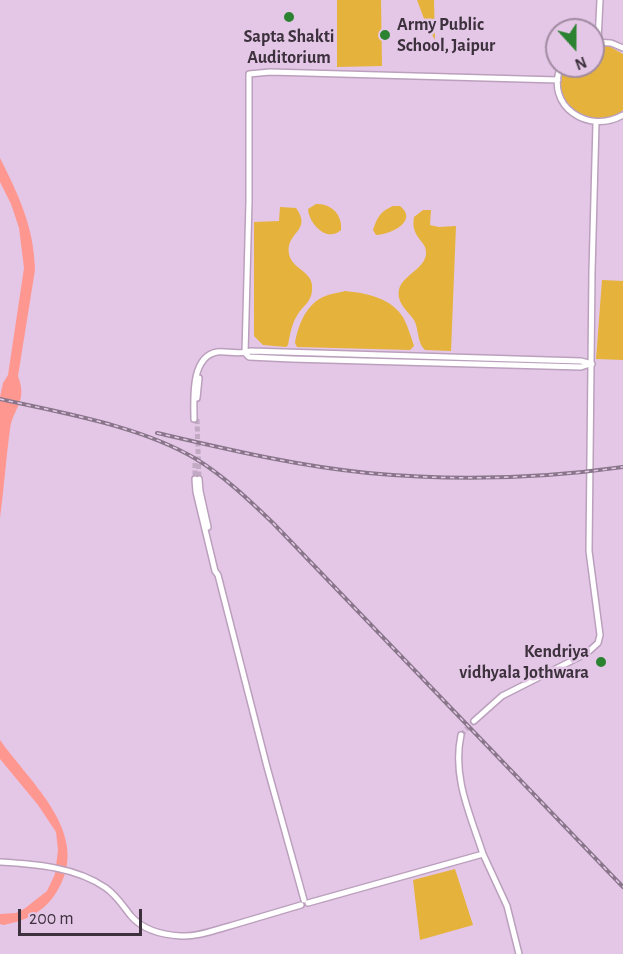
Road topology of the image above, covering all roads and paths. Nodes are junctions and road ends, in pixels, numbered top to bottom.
1 (600, 0) edge
2 (598, 18) edge
3 (605, 42) edge
4 (623, 48) edge
5 (558, 80) joint
6 (623, 115) edge
7 (596, 123) junction
8 (245, 353) junction
9 (592, 364) junction
10 (196, 419) tunnel mouth
11 (197, 479) tunnel mouth
12 (474, 721) tunnel mouth
13 (461, 735) tunnel mouth
14 (483, 854) junction
15 (0, 862) edge
16 (304, 902) junction
17 (519, 954) edge

1 - 2 street
3 - 4 street
5 - 7 street
5 - 8 street
6 - 7 street
7 - 9 street
8 - 9 street
8 - 10 street
9 - 12 street
11 - 16 street
13 - 14 street
14 - 16 street
14 - 17 street
15 - 16 street

